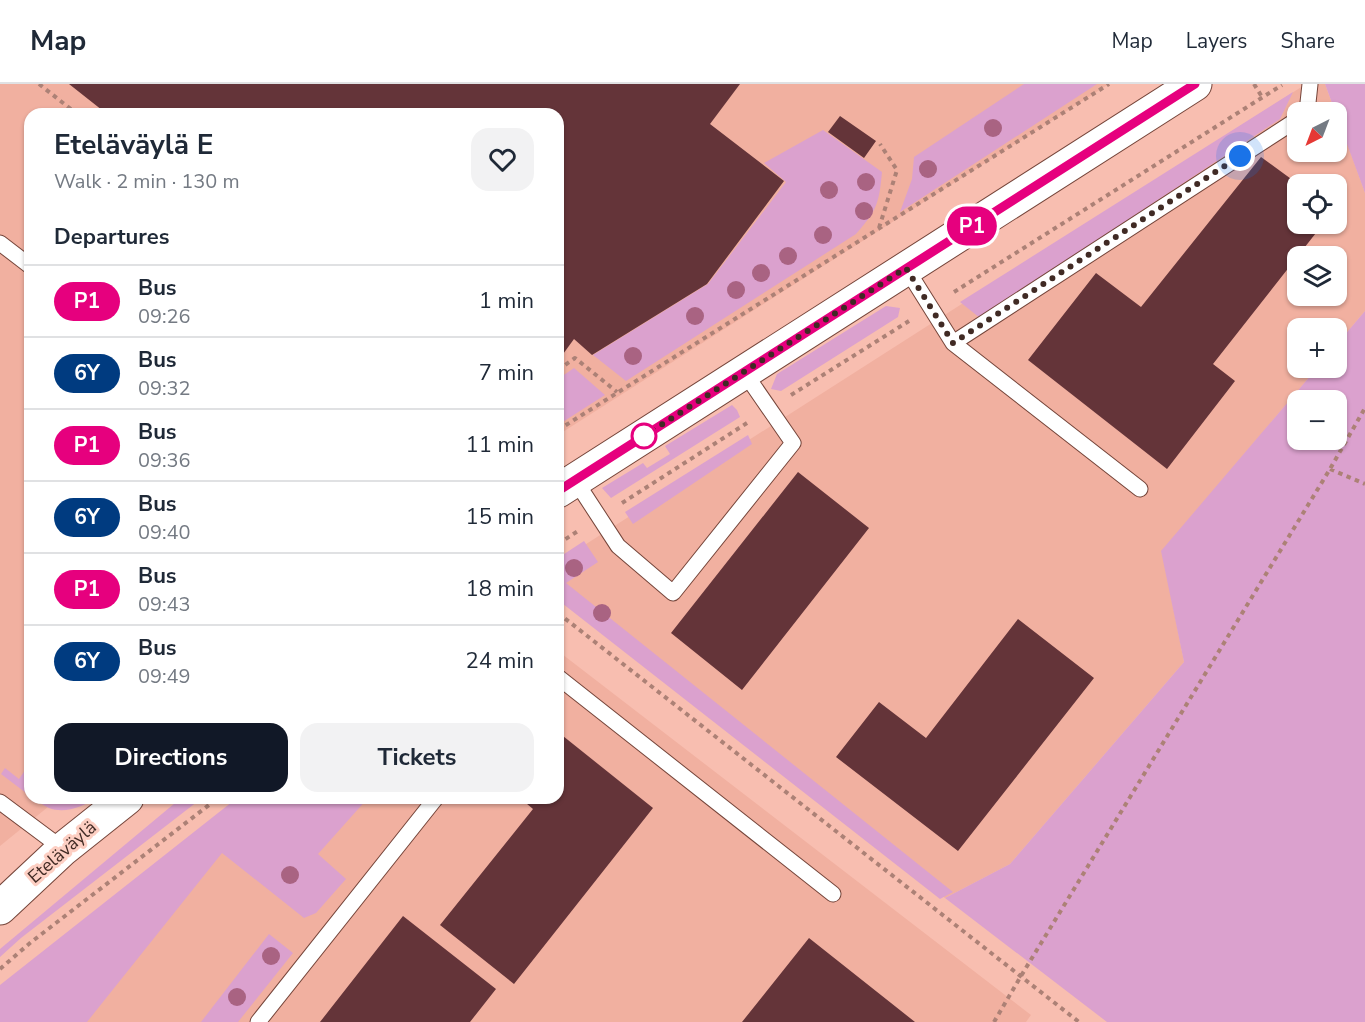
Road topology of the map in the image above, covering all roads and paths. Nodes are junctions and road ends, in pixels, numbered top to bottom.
1 (39, 84) edge
2 (1109, 84) edge
3 (1195, 84) edge
4 (1254, 84) edge
5 (1310, 84) edge
6 (1262, 97) dead end
7 (1308, 102) edge
8 (69, 108) edge
9 (1287, 126) edge
10 (880, 144) dead end
11 (878, 228) junction
12 (0, 243) edge
13 (24, 261) edge
14 (906, 268) junction
15 (953, 343) junction
16 (564, 366) edge
17 (744, 372) junction
18 (617, 392) junction
19 (1365, 408) edge
20 (564, 426) edge
21 (1330, 469) junction
22 (1365, 484) edge
23 (567, 486) edge
24 (1140, 489) dead end
25 (564, 619) edge
26 (564, 682) edge
27 (0, 802) edge
28 (119, 804) edge
29 (210, 804) edge
30 (431, 804) edge
31 (63, 849) junction
32 (833, 894) dead end
33 (0, 908) edge
34 (0, 969) edge
35 (1021, 976) junction
36 (258, 1022) edge
37 (994, 1022) edge
38 (1079, 1022) edge

1 - 8 path
2 - 11 path
3 - 14 main road
4 - 6 path
5 - 7 lane
9 - 15 lane
10 - 11 path
11 - 18 path
12 - 13 lane
14 - 15 lane
14 - 17 main road
15 - 24 lane
16 - 18 path
17 - 23 main road
17 - 23 lane
18 - 20 path
19 - 21 path
21 - 22 path
21 - 35 path
25 - 35 path
26 - 32 lane
27 - 31 lane
28 - 31 main road, Eteläväylä
29 - 34 path
30 - 36 lane
31 - 33 main road, Eteläväylä
35 - 37 path
35 - 38 path

